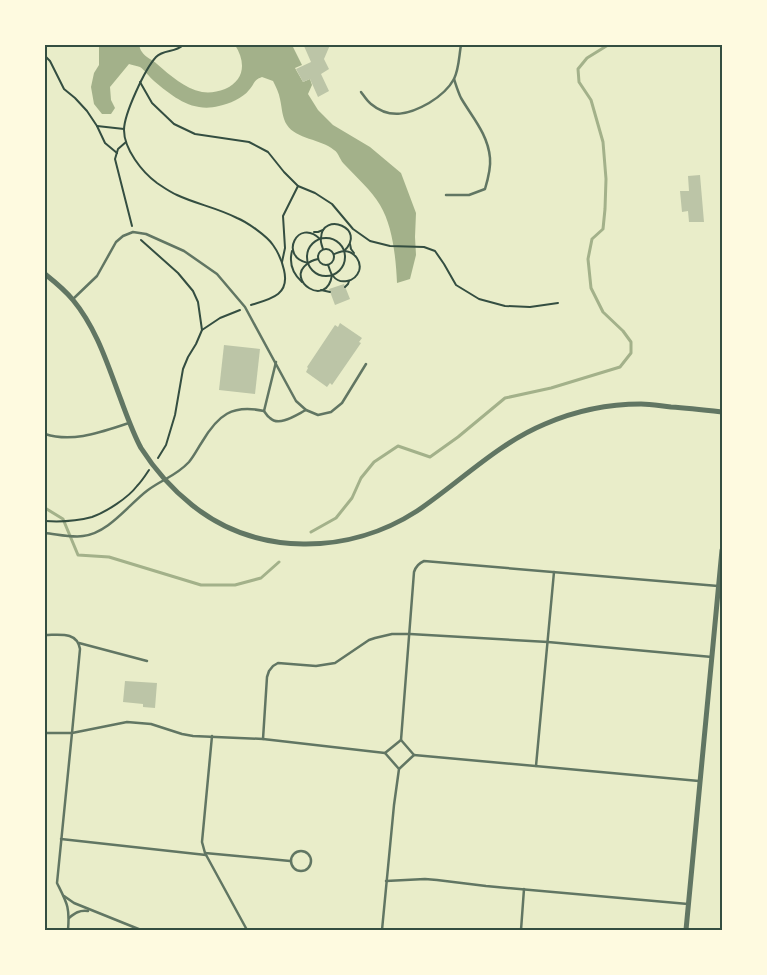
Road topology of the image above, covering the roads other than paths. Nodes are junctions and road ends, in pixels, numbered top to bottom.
1 (461, 45) edge
2 (454, 79) junction
3 (361, 92) dead end
4 (446, 195) dead end
5 (45, 274) edge
6 (72, 300) junction
7 (276, 362) junction
8 (366, 364) dead end
9 (306, 410) junction
10 (264, 411) junction
11 (722, 412) edge
12 (130, 423) junction
13 (45, 434) edge
14 (165, 481) junction
15 (45, 533) edge
16 (722, 550) edge
17 (554, 572) junction
18 (719, 586) junction
19 (45, 634) edge
20 (410, 634) junction
21 (548, 642) junction
22 (79, 643) junction
23 (712, 657) junction
24 (147, 661) dead end
25 (45, 733) edge
26 (72, 733) junction
27 (212, 736) junction
28 (263, 739) junction
29 (401, 740) junction
30 (386, 753) junction
31 (414, 755) junction
32 (536, 766) junction
33 (399, 768) junction
34 (700, 781) junction
35 (61, 839) junction
36 (206, 854) junction
37 (290, 860) junction
38 (386, 881) junction
39 (524, 889) junction
40 (62, 895) junction
41 (688, 904) junction
42 (92, 912) junction
43 (69, 918) junction
44 (68, 930) edge
45 (141, 930) edge
46 (246, 930) edge
47 (382, 930) edge
48 (521, 930) edge
49 (686, 930) edge

1 - 2 lane
2 - 3 lane
2 - 4 lane
5 - 6 street
6 - 7 lane
6 - 12 street
7 - 9 lane
7 - 10 lane
8 - 9 lane
9 - 10 lane
10 - 14 lane
11 - 14 street
12 - 13 lane
12 - 14 street
14 - 15 lane
16 - 18 street
17 - 18 lane
17 - 20 lane
17 - 21 lane
18 - 23 street
19 - 22 lane
20 - 21 lane
20 - 28 lane
20 - 29 lane
21 - 23 lane
21 - 32 lane
22 - 24 lane
22 - 26 lane
23 - 34 street
25 - 26 lane
26 - 27 lane
26 - 35 lane
27 - 28 lane
27 - 36 lane
28 - 30 lane
29 - 30 lane
29 - 31 lane
30 - 33 lane
31 - 32 lane
31 - 33 lane
32 - 34 lane
33 - 38 lane
34 - 41 street
35 - 36 lane
35 - 40 lane
36 - 37 lane
36 - 46 lane
37 - 37 lane
38 - 39 lane
38 - 47 lane
39 - 41 lane
39 - 48 lane
40 - 42 lane
40 - 43 lane
41 - 49 street
42 - 43 lane
42 - 45 lane
43 - 44 lane

